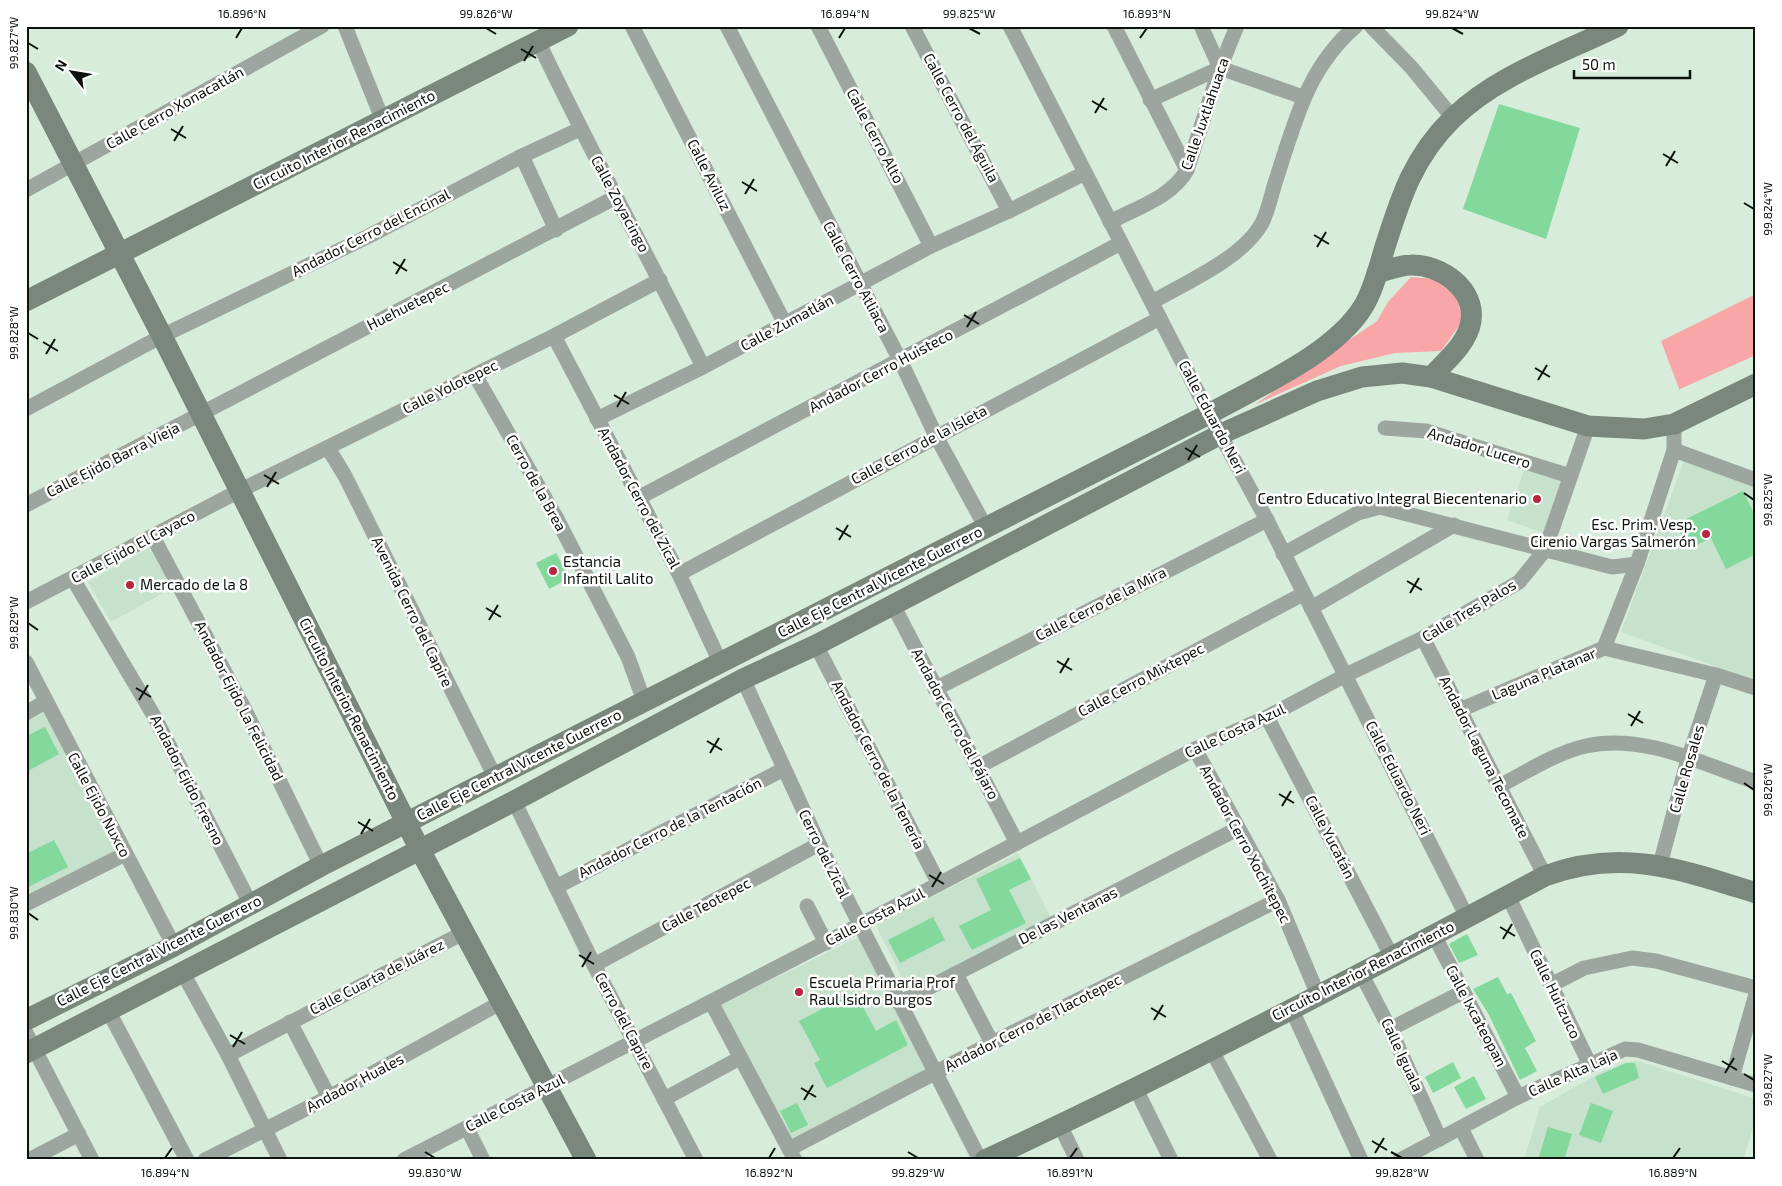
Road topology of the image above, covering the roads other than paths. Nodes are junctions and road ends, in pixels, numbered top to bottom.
1 (322, 26) edge
2 (345, 26) edge
3 (568, 26) edge
4 (632, 26) edge
5 (727, 26) edge
6 (818, 26) edge
7 (912, 26) edge
8 (1010, 26) edge
9 (1114, 26) edge
10 (1201, 26) edge
11 (1237, 26) edge
12 (1356, 26) edge
13 (1370, 26) edge
14 (1618, 26) edge
15 (538, 41) junction
16 (1220, 68) junction
17 (26, 72) edge
18 (1303, 97) junction
19 (1150, 100) junction
20 (1453, 118) junction
21 (383, 121) junction
22 (580, 129) junction
23 (522, 156) junction
24 (74, 164) junction
25 (1187, 170) junction
26 (1085, 173) junction
27 (26, 190) edge
28 (616, 197) junction
29 (1009, 211) junction
30 (1110, 222) junction
31 (556, 230) junction
32 (1121, 243) junction
33 (932, 246) junction
34 (119, 254) junction
35 (1377, 273) junction
36 (660, 280) junction
37 (859, 285) junction
38 (26, 302) edge
39 (1152, 302) junction
40 (1160, 318) junction
41 (785, 324) junction
42 (162, 336) junction
43 (554, 336) junction
44 (901, 362) junction
45 (704, 366) junction
46 (475, 375) junction
47 (1431, 377) junction
48 (1756, 384) edge
49 (26, 409) edge
50 (1210, 414) junction
51 (200, 415) junction
52 (597, 419) junction
53 (1674, 424) junction
54 (1588, 426) junction
55 (1386, 428) dead end
56 (1221, 434) junction
57 (936, 436) junction
58 (328, 448) junction
59 (1674, 450) junction
60 (1570, 476) junction
61 (1756, 480) edge
62 (239, 491) junction
63 (640, 497) junction
64 (26, 505) edge
65 (1267, 520) junction
66 (1454, 526) junction
67 (986, 528) junction
68 (153, 537) junction
69 (1545, 550) junction
70 (1283, 554) junction
71 (1637, 564) junction
72 (678, 574) junction
73 (73, 579) junction
74 (1304, 594) junction
75 (26, 602) edge
76 (893, 606) junction
77 (1311, 608) junction
78 (1423, 638) junction
79 (816, 645) junction
80 (1604, 648) junction
81 (26, 662) edge
82 (720, 662) junction
83 (1346, 675) junction
84 (1716, 675) junction
85 (743, 679) junction
86 (1756, 688) edge
87 (935, 689) junction
88 (644, 701) junction
89 (45, 702) junction
90 (1460, 710) junction
91 (26, 713) edge
92 (1267, 717) junction
93 (1195, 749) junction
94 (1688, 759) junction
95 (978, 767) junction
96 (784, 769) junction
97 (495, 777) junction
98 (1756, 782) edge
99 (1499, 786) junction
100 (514, 801) junction
101 (406, 823) junction
102 (1237, 829) junction
103 (1017, 843) junction
104 (819, 844) junction
105 (420, 850) junction
106 (125, 854) junction
107 (1660, 865) junction
108 (321, 866) junction
109 (1545, 876) junction
110 (939, 884) junction
111 (556, 886) junction
112 (1756, 893) edge
113 (1508, 896) junction
114 (1278, 900) junction
115 (26, 904) edge
116 (251, 904) junction
117 (807, 906) dead end
118 (1468, 917) junction
119 (859, 926) junction
120 (465, 932) junction
121 (1434, 935) junction
122 (826, 943) junction
123 (174, 946) junction
124 (1392, 957) junction
125 (594, 965) junction
126 (183, 973) junction
127 (1361, 973) junction
128 (956, 974) junction
129 (1551, 985) junction
130 (1756, 988) edge
131 (1463, 992) junction
132 (1756, 994) edge
133 (1318, 995) junction
134 (502, 1002) junction
135 (712, 1002) junction
136 (899, 1003) junction
137 (1291, 1008) junction
138 (109, 1012) junction
139 (26, 1020) edge
140 (290, 1022) junction
141 (1390, 1029) junction
142 (634, 1042) junction
143 (992, 1043) junction
144 (29, 1045) edge
145 (1211, 1049) junction
146 (228, 1055) junction
147 (740, 1058) junction
148 (1590, 1064) junction
149 (935, 1073) junction
150 (1732, 1078) junction
151 (1756, 1085) edge
152 (548, 1086) junction
153 (1135, 1087) junction
154 (1518, 1097) junction
155 (329, 1098) junction
156 (664, 1099) junction
157 (1060, 1125) junction
158 (467, 1128) junction
159 (1461, 1128) junction
160 (267, 1129) junction
161 (79, 1134) junction
162 (1440, 1139) junction
163 (792, 1154) edge
164 (29, 1160) edge
165 (92, 1160) edge
166 (187, 1160) edge
167 (205, 1160) edge
168 (280, 1160) edge
169 (404, 1160) edge
170 (483, 1160) edge
171 (586, 1160) edge
172 (696, 1160) edge
173 (980, 1160) edge
174 (985, 1160) edge
175 (1077, 1160) edge
176 (1171, 1160) edge
177 (1270, 1160) edge
178 (1361, 1160) edge
179 (1400, 1160) edge
180 (1477, 1160) edge

1 - 24 street, Calle Cerro Xonacatlán
2 - 21 street
3 - 15 main road, Circuito Interior Renacimiento
4 - 41 street, Calle Aviluz
5 - 37 street, Calle Cerro Atliaca
6 - 33 street, Calle Cerro Alto
7 - 29 street, Calle Cerro del Águila
8 - 26 street, Calle Eduardo Neri
9 - 19 street
10 - 16 street
11 - 16 street, Calle Juxtlahuaca
12 - 18 street
13 - 20 street
14 - 20 main road, Calle Eje Central Vicente Guerrero
15 - 21 main road, Circuito Interior Renacimiento
15 - 22 street, Calle Zoyacingo
16 - 18 street
16 - 19 street
16 - 25 street, Calle Juxtlahuaca
17 - 24 main road, Circuito Interior Renacimiento
18 - 39 street
19 - 25 street
20 - 35 main road, Calle Eje Central Vicente Guerrero
21 - 34 main road, Circuito Interior Renacimiento
22 - 23 street, Andador Cerro del Encinal
22 - 28 street, Calle Zoyacingo
23 - 31 street
23 - 42 street, Andador Cerro del Encinal
24 - 27 street, Calle Cerro Xonacatlán
24 - 34 main road, Circuito Interior Renacimiento
25 - 30 street, Calle Juxtlahuaca
26 - 29 street, Calle Zumatlán
26 - 30 street, Calle Eduardo Neri
28 - 31 street, Huehuetepec
28 - 36 street, Calle Zoyacingo
29 - 33 street, Calle Zumatlán
30 - 32 street, Calle Eduardo Neri
31 - 51 street, Huehuetepec
32 - 39 street, Calle Eduardo Neri
32 - 44 street, Andador Cerro Huisteco
33 - 37 street, Calle Zumatlán
34 - 38 main road
34 - 42 main road, Circuito Interior Renacimiento
35 - 47 main road
35 - 50 main road, Calle Eje Central Vicente Guerrero
36 - 43 street, Calle Yolotepec
36 - 45 street, Calle Zoyacingo
37 - 41 street, Calle Zumatlán
37 - 44 street, Calle Cerro Atliaca
39 - 40 street, Calle Eduardo Neri
40 - 50 street, Calle Eduardo Neri
40 - 57 street, Calle Cerro de la Isleta
41 - 45 street, Calle Zumatlán
42 - 49 street, Andador Cerro del Encinal
42 - 51 main road, Circuito Interior Renacimiento
43 - 46 street, Calle Yolotepec
43 - 52 street, Andador Cerro del Zical
44 - 57 street, Calle Cerro Atliaca
44 - 63 street, Andador Cerro Huisteco
45 - 52 street, Calle Zumatlán
46 - 58 street, Calle Yolotepec
46 - 88 street, Cerro de la Brea
47 - 54 main road, Calle Eje Central Vicente Guerrero
47 - 56 main road, Calle Eje Central Vicente Guerrero
48 - 53 main road, Calle Eje Central Vicente Guerrero
50 - 56 street, Calle Eduardo Neri
50 - 67 main road, Calle Eje Central Vicente Guerrero
51 - 62 main road, Circuito Interior Renacimiento
51 - 64 street, Calle Ejido Barra Vieja
52 - 63 street, Andador Cerro del Zical
53 - 54 main road, Calle Eje Central Vicente Guerrero
53 - 59 street, Laguna Platanar
54 - 60 street, Calle Tres Palos
55 - 60 street, Andador Lucero
56 - 65 street, Calle Eduardo Neri
56 - 76 main road, Calle Eje Central Vicente Guerrero
57 - 67 street, Calle Cerro Atliaca
57 - 72 street, Calle Cerro de la Isleta
58 - 62 street, Calle Yolotepec
58 - 97 street, Avenida Cerro del Capire
59 - 61 street
59 - 71 street, Laguna Platanar
60 - 69 street, Calle Tres Palos
62 - 68 street, Calle Ejido El Cayaco
62 - 101 main road, Circuito Interior Renacimiento
63 - 72 street, Andador Cerro del Zical
65 - 70 street, Calle Eduardo Neri
65 - 87 street, Calle Cerro de la Mira
66 - 69 street
66 - 70 street
66 - 77 street
67 - 82 main road, Calle Eje Central Vicente Guerrero
68 - 73 street, Calle Ejido El Cayaco
68 - 108 street, Andador Ejido La Felicidad
69 - 71 street
69 - 78 street, Calle Tres Palos
70 - 74 street, Calle Eduardo Neri
71 - 80 street, Laguna Platanar
72 - 82 street, Andador Cerro del Zical
73 - 75 street, Calle Ejido El Cayaco
73 - 116 street, Andador Ejido Fresno
74 - 77 street, Calle Eduardo Neri
74 - 95 street, Calle Cerro Mixtepec
76 - 79 main road, Calle Eje Central Vicente Guerrero
76 - 87 street, Andador Cerro del Pájaro
77 - 83 street, Calle Eduardo Neri
78 - 83 street, Calle Tres Palos
78 - 90 street, Andador Laguna Tecomate
79 - 85 main road, Calle Eje Central Vicente Guerrero
79 - 110 street, Andador Cerro de la Tenería
80 - 84 street
80 - 90 street, Laguna Platanar
81 - 89 street, Calle Ejido Nuxco
82 - 88 main road, Calle Eje Central Vicente Guerrero
83 - 92 street, Calle Costa Azul
83 - 118 street, Calle Eduardo Neri
84 - 86 street
84 - 94 street, Calle Rosales
85 - 96 street, Cerro del Zical
85 - 100 main road, Calle Eje Central Vicente Guerrero
87 - 95 street, Andador Cerro del Pájaro
88 - 97 main road, Calle Eje Central Vicente Guerrero
89 - 91 street
89 - 106 street, Calle Ejido Nuxco
90 - 99 street, Andador Laguna Tecomate
92 - 93 street, Calle Costa Azul
92 - 124 street, Calle Yucatán
93 - 102 street, Andador Cerro Xochitepec
93 - 103 street, Calle Costa Azul
94 - 98 street
94 - 99 street
94 - 107 street, Calle Rosales
95 - 103 street, Andador Cerro del Pájaro
96 - 104 street, Cerro del Zical
96 - 111 street, Andador Cerro de la Tentación
97 - 101 main road, Calle Eje Central Vicente Guerrero
99 - 109 street, Andador Laguna Tecomate
100 - 105 main road, Calle Eje Central Vicente Guerrero
100 - 111 street, Cerro del Capire
101 - 105 main road, Circuito Interior Renacimiento
101 - 108 main road, Calle Eje Central Vicente Guerrero
102 - 114 street, Andador Cerro Xochitepec
102 - 128 street, De las Ventanas
103 - 110 street, Calle Costa Azul
104 - 119 street, Cerro del Zical
104 - 125 street, Calle Teotepec
105 - 120 main road, Circuito Interior Renacimiento
105 - 126 main road, Calle Eje Central Vicente Guerrero
106 - 115 street
106 - 123 street, Calle Ejido Nuxco
107 - 109 main road, Circuito Interior Renacimiento
107 - 112 main road, Circuito Interior Renacimiento
108 - 116 main road, Calle Eje Central Vicente Guerrero
109 - 113 main road, Circuito Interior Renacimiento
110 - 119 street, Calle Costa Azul
111 - 125 street, Cerro del Capire
113 - 118 main road, Circuito Interior Renacimiento
113 - 129 street, Calle Huitzuco
114 - 133 street, Andador Cerro Xochitepec
114 - 143 street, Andador Cerro de Tlacotepec
116 - 123 main road, Calle Eje Central Vicente Guerrero
117 - 122 street
118 - 121 main road, Circuito Interior Renacimiento
119 - 122 street, Calle Costa Azul
119 - 136 street, Cerro del Zical
120 - 134 main road, Circuito Interior Renacimiento
120 - 140 street, Calle Cuarta de Juárez
121 - 124 main road, Circuito Interior Renacimiento
121 - 131 street, Calle Ixcateopan
122 - 135 street, Calle Costa Azul
123 - 139 main road, Calle Eje Central Vicente Guerrero
124 - 127 main road, Circuito Interior Renacimiento
125 - 142 street, Cerro del Capire
126 - 138 main road, Calle Eje Central Vicente Guerrero
126 - 146 street
127 - 133 main road, Circuito Interior Renacimiento
127 - 141 street, Calle Iguala
128 - 136 street, De las Ventanas
128 - 143 street
129 - 130 street
129 - 148 street, Calle Huitzuco
131 - 141 street
131 - 154 street, Calle Ixcateopan
132 - 150 street
133 - 137 main road, Circuito Interior Renacimiento
134 - 152 main road, Circuito Interior Renacimiento
134 - 155 street, Andador Huales
135 - 142 street, Calle Costa Azul
135 - 147 street
136 - 149 street, Cerro del Zical
137 - 145 main road, Circuito Interior Renacimiento
137 - 178 street
138 - 144 main road, Calle Eje Central Vicente Guerrero
138 - 166 street
140 - 146 street, Calle Cuarta de Juárez
140 - 155 street
141 - 162 street, Calle Iguala
142 - 152 street, Calle Costa Azul
142 - 156 street, Cerro del Capire
143 - 149 street, Andador Cerro de Tlacotepec
144 - 161 street
145 - 153 main road, Circuito Interior Renacimiento
145 - 177 street
146 - 160 street
147 - 156 street
147 - 163 street
148 - 150 street, Calle Alta Laja
148 - 154 street, Calle Alta Laja
149 - 163 street, Andador Cerro de Tlacotepec
149 - 173 street, Cerro del Zical
150 - 151 street, Calle Alta Laja
152 - 158 street, Calle Costa Azul
152 - 171 main road, Circuito Interior Renacimiento
153 - 157 main road, Circuito Interior Renacimiento
153 - 176 street
154 - 159 street, Calle Alta Laja
155 - 160 street, Andador Huales
156 - 172 street, Cerro del Capire
157 - 174 main road, Circuito Interior Renacimiento
157 - 175 street
158 - 169 street, Calle Costa Azul
158 - 170 street
159 - 162 street, Calle Alta Laja
159 - 180 street
160 - 167 street, Andador Huales
160 - 168 street
161 - 164 street
161 - 165 street
162 - 179 street, Calle Alta Laja

